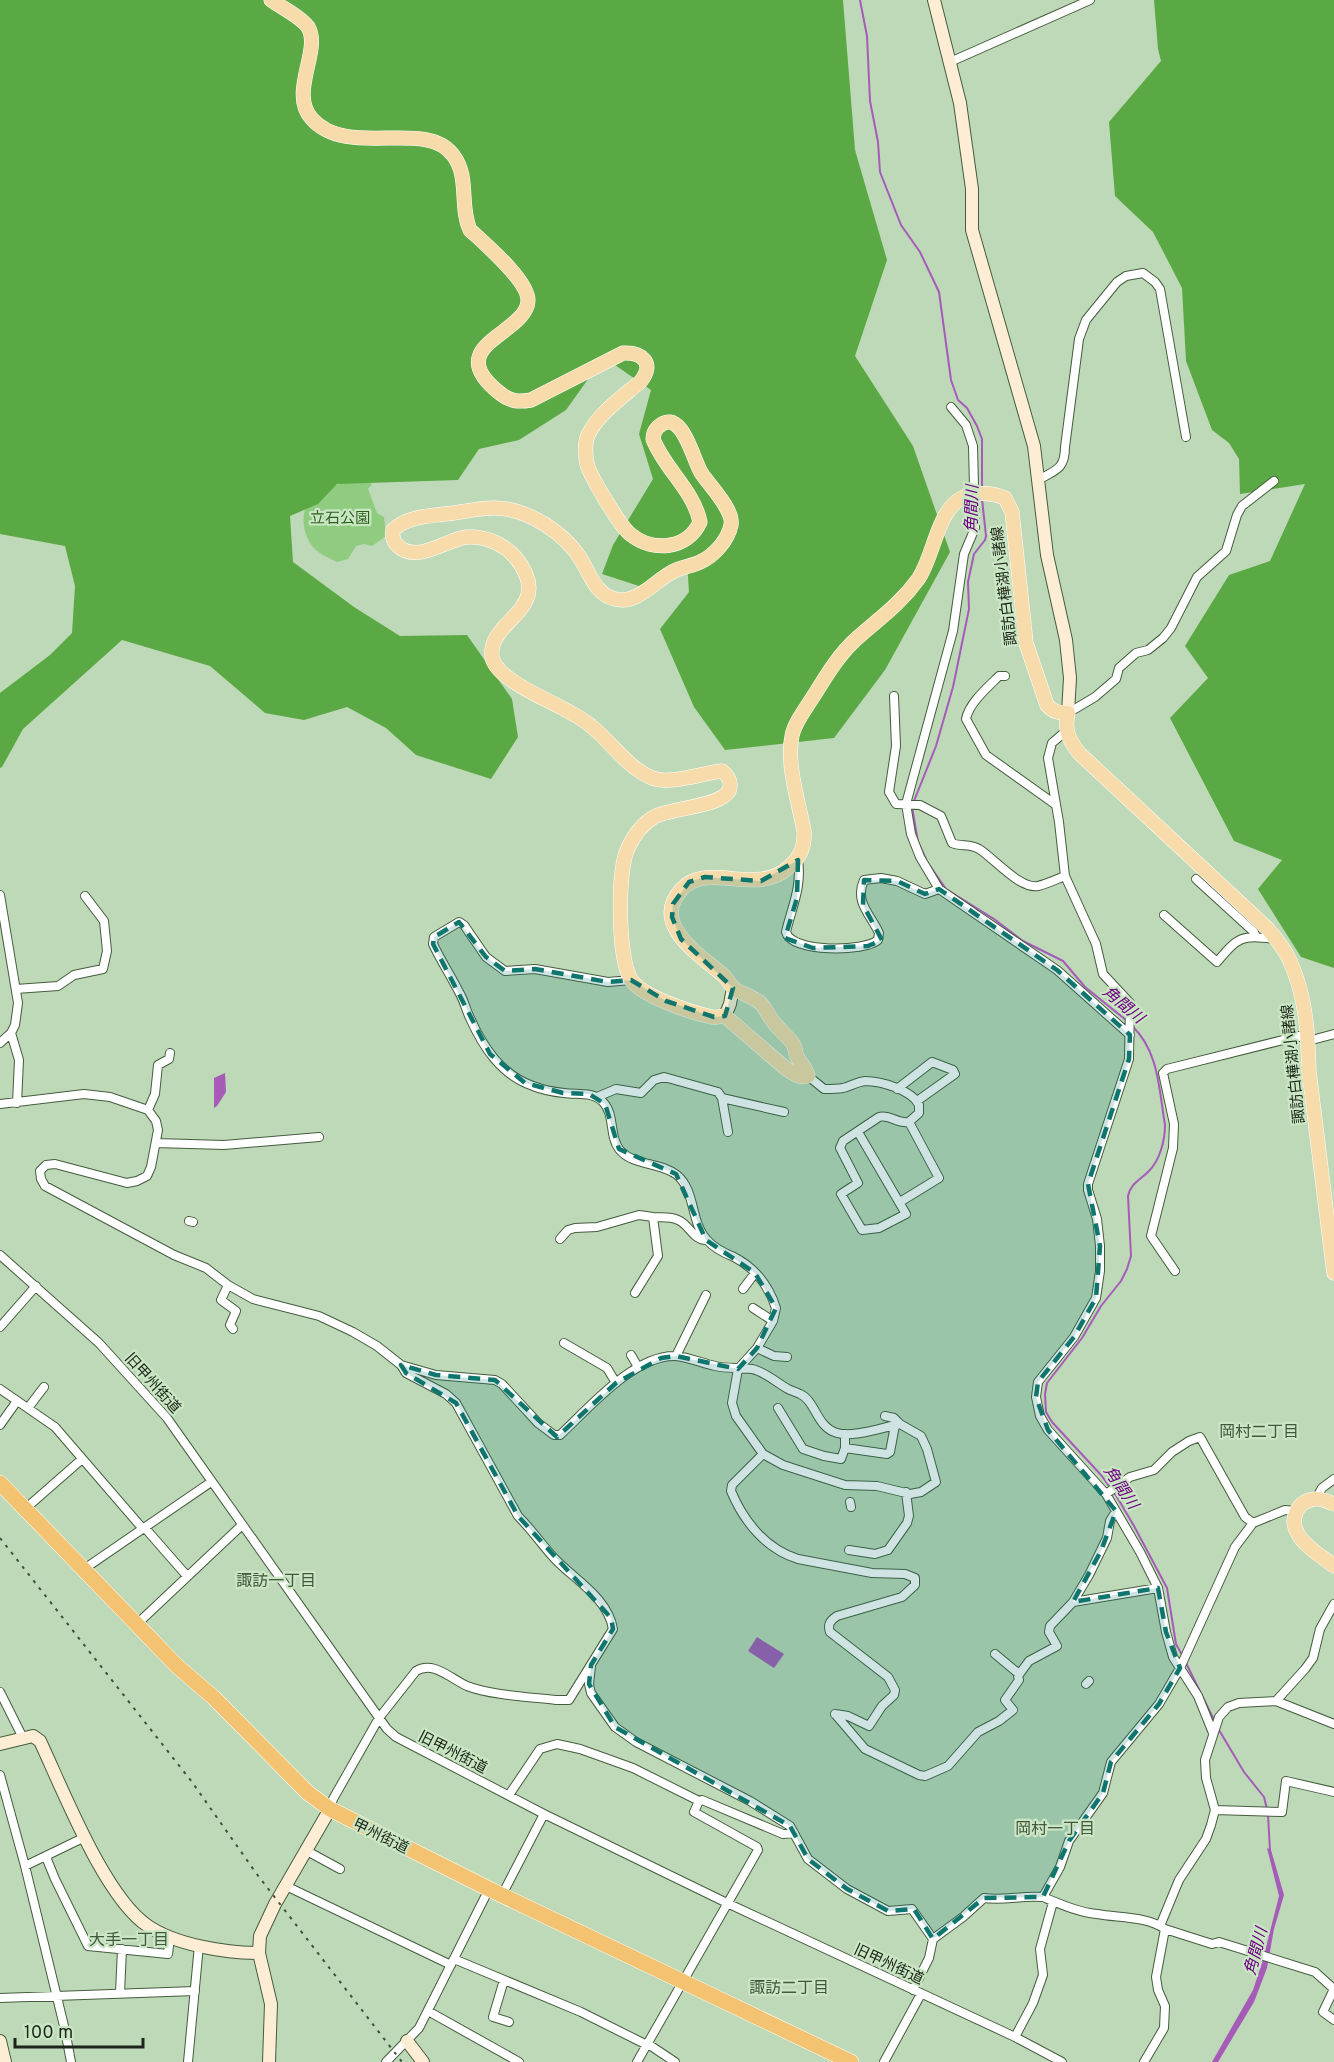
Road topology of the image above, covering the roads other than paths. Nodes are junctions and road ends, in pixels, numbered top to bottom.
1 (271, 0) edge
2 (934, 0) edge
3 (1090, 0) edge
4 (950, 62) junction
5 (951, 407) dead end
6 (1186, 437) dead end
7 (1038, 480) junction
8 (1274, 481) dead end
9 (974, 495) junction
10 (1005, 676) dead end
11 (894, 696) dead end
12 (1068, 713) junction
13 (1066, 731) junction
14 (907, 804) junction
15 (1056, 805) junction
16 (798, 860) junction
17 (1065, 876) junction
18 (1196, 879) dead end
19 (939, 890) junction
20 (0, 895) edge
21 (85, 896) dead end
22 (1164, 915) dead end
23 (1256, 937) junction
24 (1275, 939) junction
25 (631, 980) junction
26 (734, 988) junction
27 (16, 989) junction
28 (725, 1016) junction
29 (11, 1033) junction
30 (1130, 1033) junction
31 (1334, 1034) edge
32 (1308, 1041) junction
33 (0, 1043) edge
34 (170, 1053) dead end
35 (808, 1076) junction
36 (897, 1089) junction
37 (597, 1097) junction
38 (722, 1098) junction
39 (917, 1101) junction
40 (17, 1103) junction
41 (0, 1104) edge
42 (148, 1110) junction
43 (784, 1112) dead end
44 (909, 1122) junction
45 (728, 1132) dead end
46 (858, 1132) junction
47 (319, 1137) dead end
48 (156, 1143) junction
49 (900, 1202) junction
50 (653, 1217) junction
51 (560, 1239) dead end
52 (706, 1240) junction
53 (0, 1255) edge
54 (1176, 1271) dead end
55 (755, 1273) junction
56 (1334, 1273) edge
57 (228, 1285) junction
58 (36, 1286) junction
59 (743, 1289) dead end
60 (635, 1293) dead end
61 (706, 1295) dead end
62 (753, 1308) dead end
63 (773, 1322) junction
64 (0, 1327) edge
65 (233, 1329) dead end
66 (564, 1343) dead end
67 (757, 1348) junction
68 (631, 1355) dead end
69 (676, 1356) junction
70 (787, 1357) dead end
71 (401, 1365) junction
72 (638, 1367) junction
73 (738, 1369) junction
74 (616, 1383) junction
75 (44, 1387) dead end
76 (0, 1389) edge
77 (17, 1401) junction
78 (732, 1403) junction
79 (28, 1408) junction
80 (778, 1408) dead end
81 (727, 1413) dead end
82 (885, 1416) dead end
83 (897, 1424) junction
84 (0, 1425) edge
85 (845, 1434) junction
86 (845, 1448) junction
87 (763, 1454) junction
88 (81, 1460) junction
89 (1334, 1479) edge
90 (211, 1482) junction
91 (0, 1483) edge
92 (1111, 1491) junction
93 (906, 1492) junction
94 (1316, 1499) junction
95 (1334, 1504) edge
96 (25, 1509) junction
97 (1116, 1511) junction
98 (1295, 1511) junction
99 (1253, 1523) junction
100 (242, 1525) junction
101 (144, 1528) junction
102 (849, 1550) dead end
103 (1334, 1566) edge
104 (84, 1569) junction
105 (187, 1576) junction
106 (1158, 1588) junction
107 (1074, 1602) junction
108 (1334, 1604) edge
109 (135, 1624) junction
110 (996, 1654) dead end
111 (591, 1665) junction
112 (1180, 1665) junction
113 (1019, 1674) junction
114 (0, 1692) edge
115 (1276, 1701) junction
116 (380, 1718) junction
117 (1334, 1724) edge
118 (1214, 1732) junction
119 (23, 1738) junction
120 (0, 1744) edge
121 (0, 1774) edge
122 (1334, 1792) edge
123 (509, 1795) junction
124 (699, 1801) junction
125 (330, 1809) junction
126 (1215, 1810) junction
127 (544, 1814) junction
128 (794, 1833) junction
129 (85, 1837) junction
130 (307, 1851) junction
131 (46, 1857) junction
132 (25, 1866) junction
133 (340, 1869) dead end
134 (286, 1886) junction
135 (495, 1892) junction
136 (1043, 1897) junction
137 (1053, 1902) junction
138 (728, 1903) junction
139 (1163, 1928) junction
140 (170, 1938) junction
141 (933, 1939) junction
142 (199, 1945) junction
143 (122, 1949) junction
144 (259, 1953) junction
145 (452, 1962) junction
146 (433, 1978) dead end
147 (504, 1980) junction
148 (683, 1981) junction
149 (442, 1983) junction
150 (195, 1991) junction
151 (917, 1992) junction
152 (120, 1993) junction
153 (56, 1996) junction
154 (0, 1998) edge
155 (428, 2011) junction
156 (1334, 2020) edge
157 (509, 2022) dead end
158 (1015, 2037) junction
159 (0, 2041) edge
160 (407, 2041) junction
161 (646, 2045) junction
162 (1056, 2060) edge
163 (0, 2062) edge
164 (5, 2062) edge
165 (11, 2062) edge
166 (70, 2062) edge
167 (188, 2062) edge
168 (269, 2062) edge
169 (386, 2062) edge
170 (423, 2062) edge
171 (519, 2062) edge
172 (637, 2062) edge
173 (675, 2062) edge
174 (851, 2062) edge
175 (884, 2062) edge
176 (1144, 2062) edge

1 - 25 main road
2 - 4 street
3 - 4 street
4 - 7 street
5 - 9 street
6 - 7 street
7 - 12 street
8 - 12 street
9 - 12 main road, 諏訪白樺湖小諸線
9 - 14 street
9 - 16 main road, 諏訪白樺湖小諸線
10 - 15 street
11 - 14 street
12 - 13 main road
13 - 15 street
13 - 24 main road, 諏訪白樺湖小諸線
14 - 17 street
14 - 19 street
15 - 17 street
16 - 19 street
16 - 26 main road
17 - 30 street
18 - 23 street
19 - 30 street
20 - 27 street
21 - 27 street
22 - 23 street
23 - 24 street
24 - 32 main road, 諏訪白樺湖小諸線
25 - 28 main road
25 - 37 street
26 - 28 street
26 - 35 main road
27 - 29 street
28 - 35 main road
29 - 33 street
29 - 40 street
30 - 92 street
31 - 32 street
32 - 54 street
32 - 56 main road, 諏訪白樺湖小諸線
34 - 42 street
35 - 36 street
36 - 39 street
36 - 39 street
37 - 38 street
37 - 52 street
38 - 43 street
38 - 45 street
39 - 44 street
40 - 41 street
40 - 42 street
42 - 48 street
44 - 46 street
44 - 49 street
46 - 49 street
46 - 49 street
47 - 48 street
48 - 57 street
50 - 51 street
50 - 52 street
50 - 60 street
52 - 55 street
53 - 58 street, 旧甲州街道
55 - 59 street
55 - 63 street
57 - 65 street
57 - 71 street
58 - 64 street
58 - 90 street, 旧甲州街道
61 - 69 street
62 - 63 street
63 - 67 street
66 - 74 street
67 - 70 street
67 - 73 street
68 - 72 street
69 - 72 street
69 - 73 street
71 - 74 street
71 - 111 street
72 - 74 street
73 - 78 street
73 - 85 street
75 - 79 street
76 - 77 street
77 - 79 street
77 - 84 street
78 - 81 street
78 - 87 street
79 - 88 street
80 - 86 street
82 - 83 street
83 - 85 street
83 - 86 street
83 - 93 street
85 - 86 street
87 - 93 street
87 - 113 street
88 - 96 street
88 - 101 street
89 - 94 street
90 - 100 street, 旧甲州街道
90 - 101 street
91 - 96 highway, 甲州街道
92 - 97 street
92 - 99 street
93 - 102 street
94 - 95 main road
94 - 98 main road
96 - 104 highway, 甲州街道
97 - 106 street
97 - 107 street
98 - 99 street
98 - 103 main road
99 - 112 street
100 - 105 street
100 - 116 street, 旧甲州街道
101 - 104 street
101 - 105 street
104 - 109 highway, 甲州街道
105 - 109 street
106 - 107 street
106 - 112 street
107 - 113 street
108 - 115 street
109 - 125 highway, 甲州街道
110 - 113 street
111 - 116 street
111 - 128 street
112 - 118 street
112 - 136 street
114 - 119 street
115 - 117 street
115 - 118 street
116 - 123 street, 旧甲州街道
116 - 125 street
118 - 126 street
119 - 120 street
119 - 129 street
121 - 132 street
122 - 126 street
123 - 124 street
123 - 127 street, 旧甲州街道
124 - 128 street
124 - 138 street
125 - 130 street
125 - 135 highway, 甲州街道
126 - 139 street
127 - 135 street
127 - 138 street, 旧甲州街道
128 - 141 street
129 - 131 street
129 - 140 street
130 - 133 street
130 - 134 street
131 - 132 street
131 - 143 street
132 - 153 street
134 - 144 street
134 - 145 street
135 - 145 street
135 - 148 highway, 甲州街道
136 - 137 street
136 - 141 street
137 - 139 street
137 - 158 street
138 - 148 street
138 - 151 street, 旧甲州街道
139 - 156 street
139 - 176 street
140 - 142 street
140 - 143 street
141 - 151 street
142 - 144 street
142 - 150 street
143 - 152 street
144 - 168 street
145 - 147 street
145 - 149 street
146 - 149 street
147 - 157 street
147 - 161 street
148 - 161 street
148 - 174 highway, 甲州街道
149 - 155 street
150 - 152 street
150 - 167 street
151 - 158 street, 旧甲州街道
151 - 175 street
152 - 153 street
153 - 154 street
153 - 166 street
155 - 160 street
155 - 171 street
158 - 162 street, 旧甲州街道
159 - 164 street
160 - 169 street
160 - 170 street
161 - 172 street
161 - 173 street
163 - 164 street
164 - 165 street

